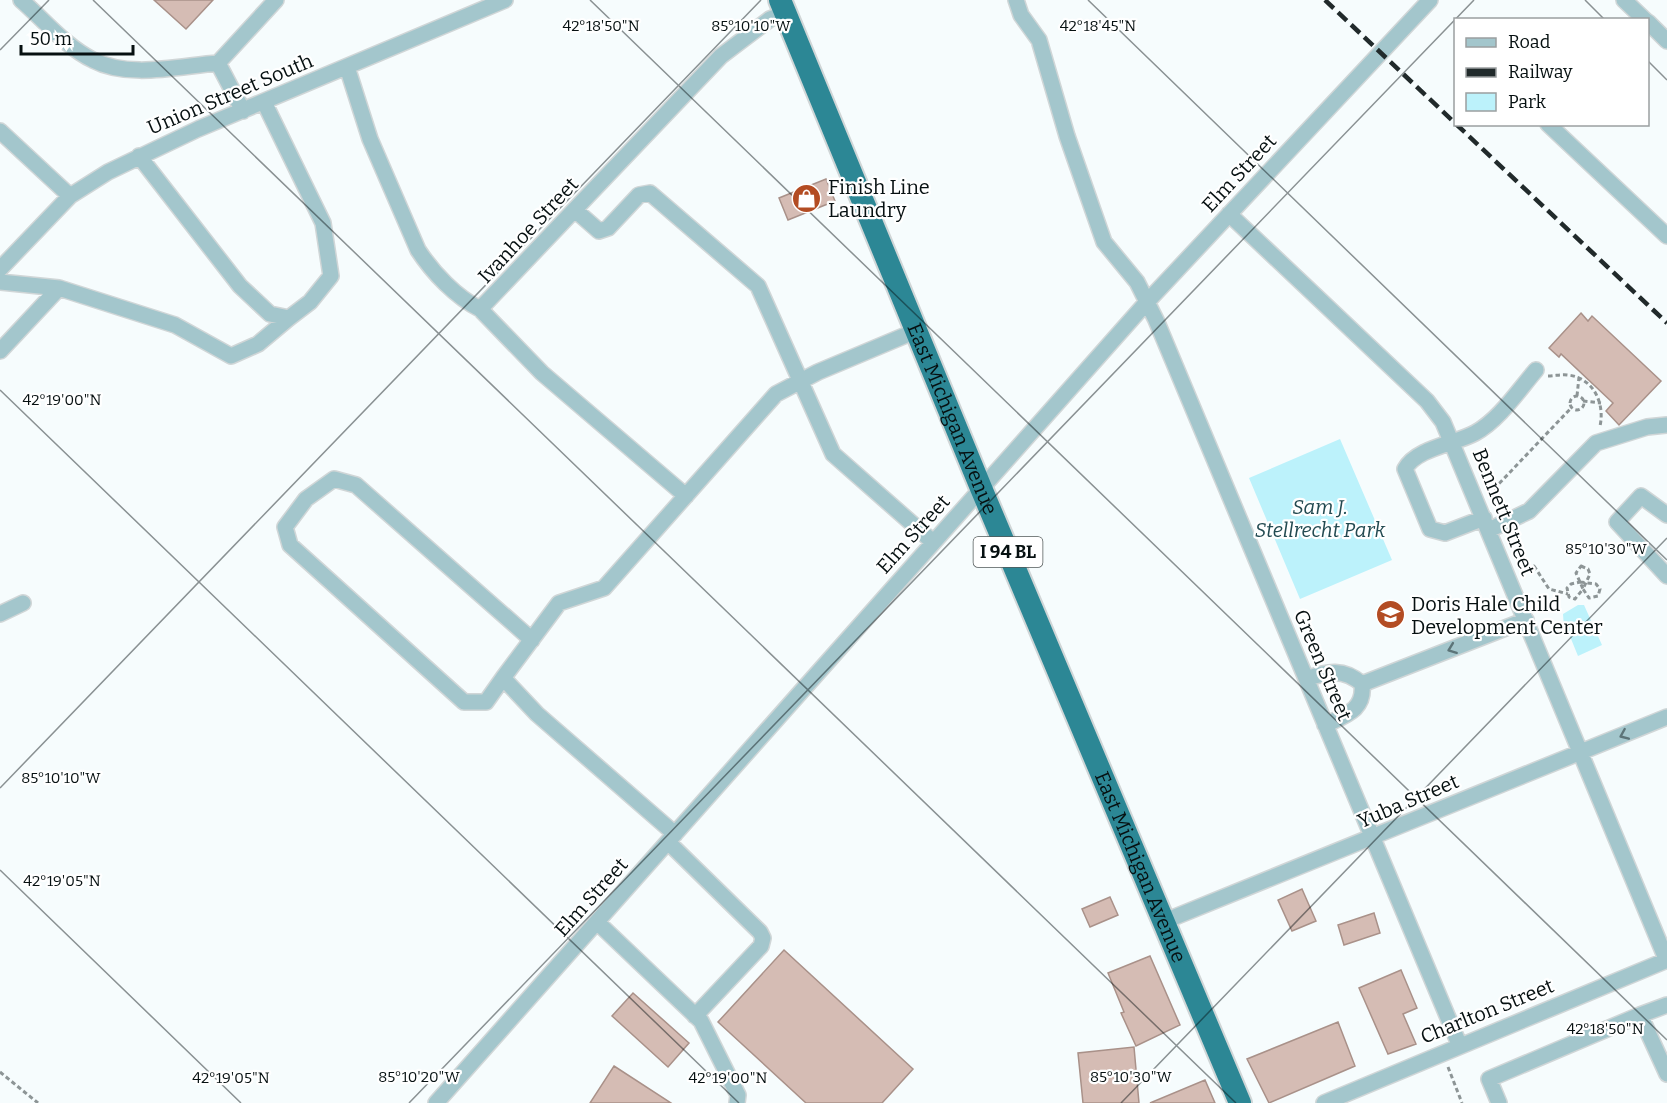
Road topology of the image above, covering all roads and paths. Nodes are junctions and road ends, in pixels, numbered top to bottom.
1 (21, 0) edge
2 (276, 0) edge
3 (505, 0) edge
4 (1016, 0) edge
5 (1430, 0) edge
6 (1624, 0) edge
7 (783, 6) edge
8 (1643, 18) edge
9 (1649, 24) edge
10 (1667, 41) edge
11 (218, 63) junction
12 (347, 67) junction
13 (264, 102) junction
14 (243, 111) junction
15 (1550, 126) edge
16 (0, 131) edge
17 (139, 156) junction
18 (70, 196) junction
19 (575, 210) junction
20 (1229, 214) junction
21 (1667, 236) edge
22 (0, 269) edge
23 (0, 282) edge
24 (59, 288) junction
25 (1146, 303) junction
26 (480, 309) junction
27 (289, 318) junction
28 (918, 330) junction
29 (0, 351) edge
30 (1536, 370) joint
31 (1579, 378) junction
32 (801, 381) junction
33 (1577, 396) junction
34 (1583, 401) junction
35 (1601, 404) junction
36 (1572, 407) junction
37 (1667, 425) edge
38 (1453, 443) junction
39 (1596, 443) junction
40 (981, 488) junction
41 (1494, 489) dead end
42 (686, 496) junction
43 (1667, 515) edge
44 (1486, 524) junction
45 (933, 542) junction
46 (1527, 569) dead end
47 (1667, 576) edge
48 (1580, 582) junction
49 (1587, 583) junction
50 (1583, 589) junction
51 (1568, 594) junction
52 (23, 603) dead end
53 (0, 614) edge
54 (1526, 620) junction
55 (532, 640) junction
56 (503, 678) junction
57 (1307, 679) junction
58 (1362, 684) junction
59 (1667, 717) edge
60 (1326, 725) junction
61 (1580, 751) junction
62 (671, 838) junction
63 (1374, 838) junction
64 (1165, 921) junction
65 (597, 922) junction
66 (1667, 961) edge
67 (1667, 1005) edge
68 (1640, 1015) junction
69 (695, 1016) junction
70 (1460, 1044) junction
71 (1448, 1067) dead end
72 (0, 1072) edge
73 (1667, 1074) edge
74 (38, 1103) edge
75 (436, 1103) edge
76 (738, 1103) edge
77 (1240, 1103) edge
78 (1324, 1103) edge
79 (1462, 1103) edge
80 (1499, 1103) edge

1 - 11 street
2 - 11 street
3 - 12 street, Union Street South
4 - 25 street, Green Street
5 - 20 street, Elm Street
6 - 8 street
7 - 19 street, Ivanhoe Street
7 - 28 highway, East Michigan Avenue / I 94 BL
9 - 10 street
11 - 14 street
12 - 13 street, Union Street South
12 - 26 street, Ivanhoe Street
13 - 14 street, Union Street South
13 - 27 street
14 - 17 street, Union Street South
15 - 21 street
16 - 18 street
17 - 18 street, Union Street South
17 - 27 street
18 - 22 street, Union Street South
19 - 26 street, Ivanhoe Street
19 - 32 street
20 - 25 street, Elm Street
20 - 38 street, Bennett Street
23 - 24 street
24 - 27 street
24 - 29 street
25 - 40 street, Elm Street
25 - 57 street, Green Street
26 - 42 street
28 - 32 street
28 - 40 highway, East Michigan Avenue / I 94 BL
30 - 31 path
30 - 38 street
31 - 33 path
31 - 35 path
32 - 42 street
32 - 45 street
33 - 34 path
33 - 36 path
34 - 35 path
34 - 36 path
35 - 39 path
36 - 41 path
37 - 39 street
38 - 44 street, Bennett Street
38 - 44 street
39 - 44 street
40 - 45 street, Elm Street
40 - 64 highway, East Michigan Avenue / I 94 BL
42 - 55 street
43 - 47 street
44 - 54 street, Bennett Street
45 - 62 street, Elm Street
46 - 51 path
48 - 49 path
48 - 49 path
48 - 50 path
48 - 51 path
49 - 50 path
49 - 50 path
50 - 51 path
52 - 53 street
54 -> 58 street
54 - 61 street, Bennett Street
55 - 56 street
55 - 56 street
56 - 62 street
57 - 58 street
57 - 60 street, Green Street
58 - 60 street
59 -> 61 street, Yuba Street
60 - 63 street, Green Street
61 - 63 street, Yuba Street
61 - 66 street, Bennett Street
62 - 65 street, Elm Street
62 - 69 street
63 - 64 street, Yuba Street
63 - 70 street, Green Street
64 - 77 highway, East Michigan Avenue / I 94 BL
65 - 69 street
65 - 75 street, Elm Street
66 - 70 street, Charlton Street
67 - 68 street
68 - 73 street
68 - 80 street
69 - 76 street
70 - 78 street, Charlton Street
71 - 79 path
72 - 74 path

